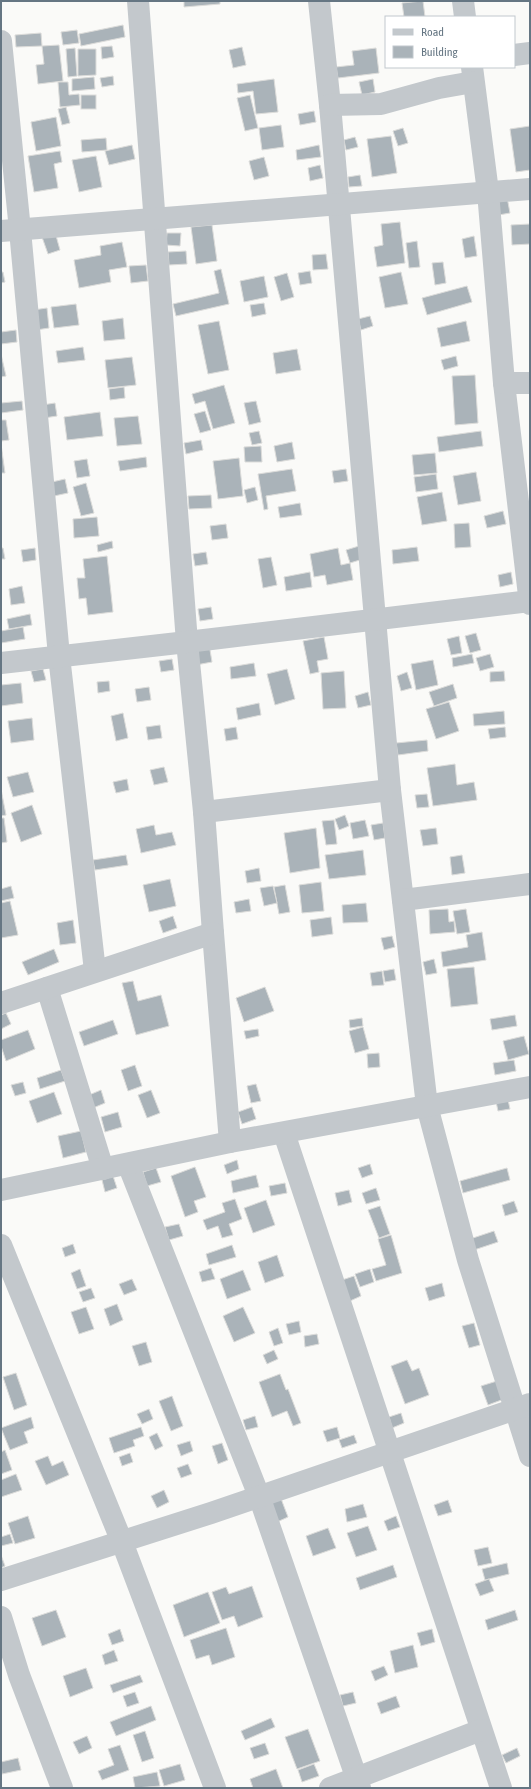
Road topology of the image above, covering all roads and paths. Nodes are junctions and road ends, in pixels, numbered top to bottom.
1 (138, 1) edge
2 (319, 1) edge
3 (463, 1) edge
4 (465, 16) edge
5 (1, 41) edge
6 (530, 53) edge
7 (515, 55) edge
8 (472, 74) edge
9 (330, 105) junction
10 (530, 189) edge
11 (488, 192) junction
12 (339, 204) junction
13 (155, 220) junction
14 (11, 231) edge
15 (504, 383) junction
16 (530, 383) edge
17 (530, 601) edge
18 (530, 604) edge
19 (375, 620) junction
20 (187, 642) junction
21 (60, 656) junction
22 (1, 663) edge
23 (390, 790) junction
24 (204, 812) junction
25 (530, 884) edge
26 (402, 900) junction
27 (213, 933) junction
28 (95, 971) junction
29 (47, 988) junction
30 (1, 1003) edge
31 (530, 1087) edge
32 (427, 1106) junction
33 (284, 1132) junction
34 (230, 1142) junction
35 (128, 1164) junction
36 (102, 1169) junction
37 (1, 1190) edge
38 (1, 1245) edge
39 (522, 1406) edge
40 (388, 1451) junction
41 (530, 1456) edge
42 (259, 1496) junction
43 (122, 1542) junction
44 (1, 1580) edge
45 (1, 1617) edge
46 (10, 1678) edge
47 (482, 1730) junction
48 (358, 1783) edge
49 (62, 1788) edge
50 (215, 1788) edge
51 (330, 1788) edge
52 (501, 1788) edge

1 - 13 street
2 - 9 street
3 - 4 street
5 - 14 street
6 - 7 street
8 - 9 street
8 - 11 street
9 - 12 street
10 - 11 street
11 - 12 street
11 - 15 street
12 - 13 street
12 - 19 street
13 - 14 street
13 - 20 street
14 - 21 street
15 - 16 street
15 - 17 street
17 - 18 street
17 - 19 street
19 - 20 street
19 - 23 street
20 - 21 street
20 - 24 street
21 - 22 street
21 - 28 street
23 - 24 street
23 - 26 street
24 - 27 street
25 - 26 street
26 - 32 street
27 - 28 street
27 - 34 street
28 - 29 street
29 - 30 street
29 - 36 street
31 - 32 street
32 - 33 street
32 - 39 street
33 - 34 street
33 - 40 street
34 - 35 street
35 - 36 street
35 - 42 street
36 - 37 street
38 - 43 street
39 - 40 street
39 - 41 street
40 - 42 street
40 - 47 street
42 - 43 street
42 - 48 street
43 - 44 street
43 - 50 street
45 - 46 street
46 - 49 street
47 - 48 street
47 - 52 street
48 - 51 street

